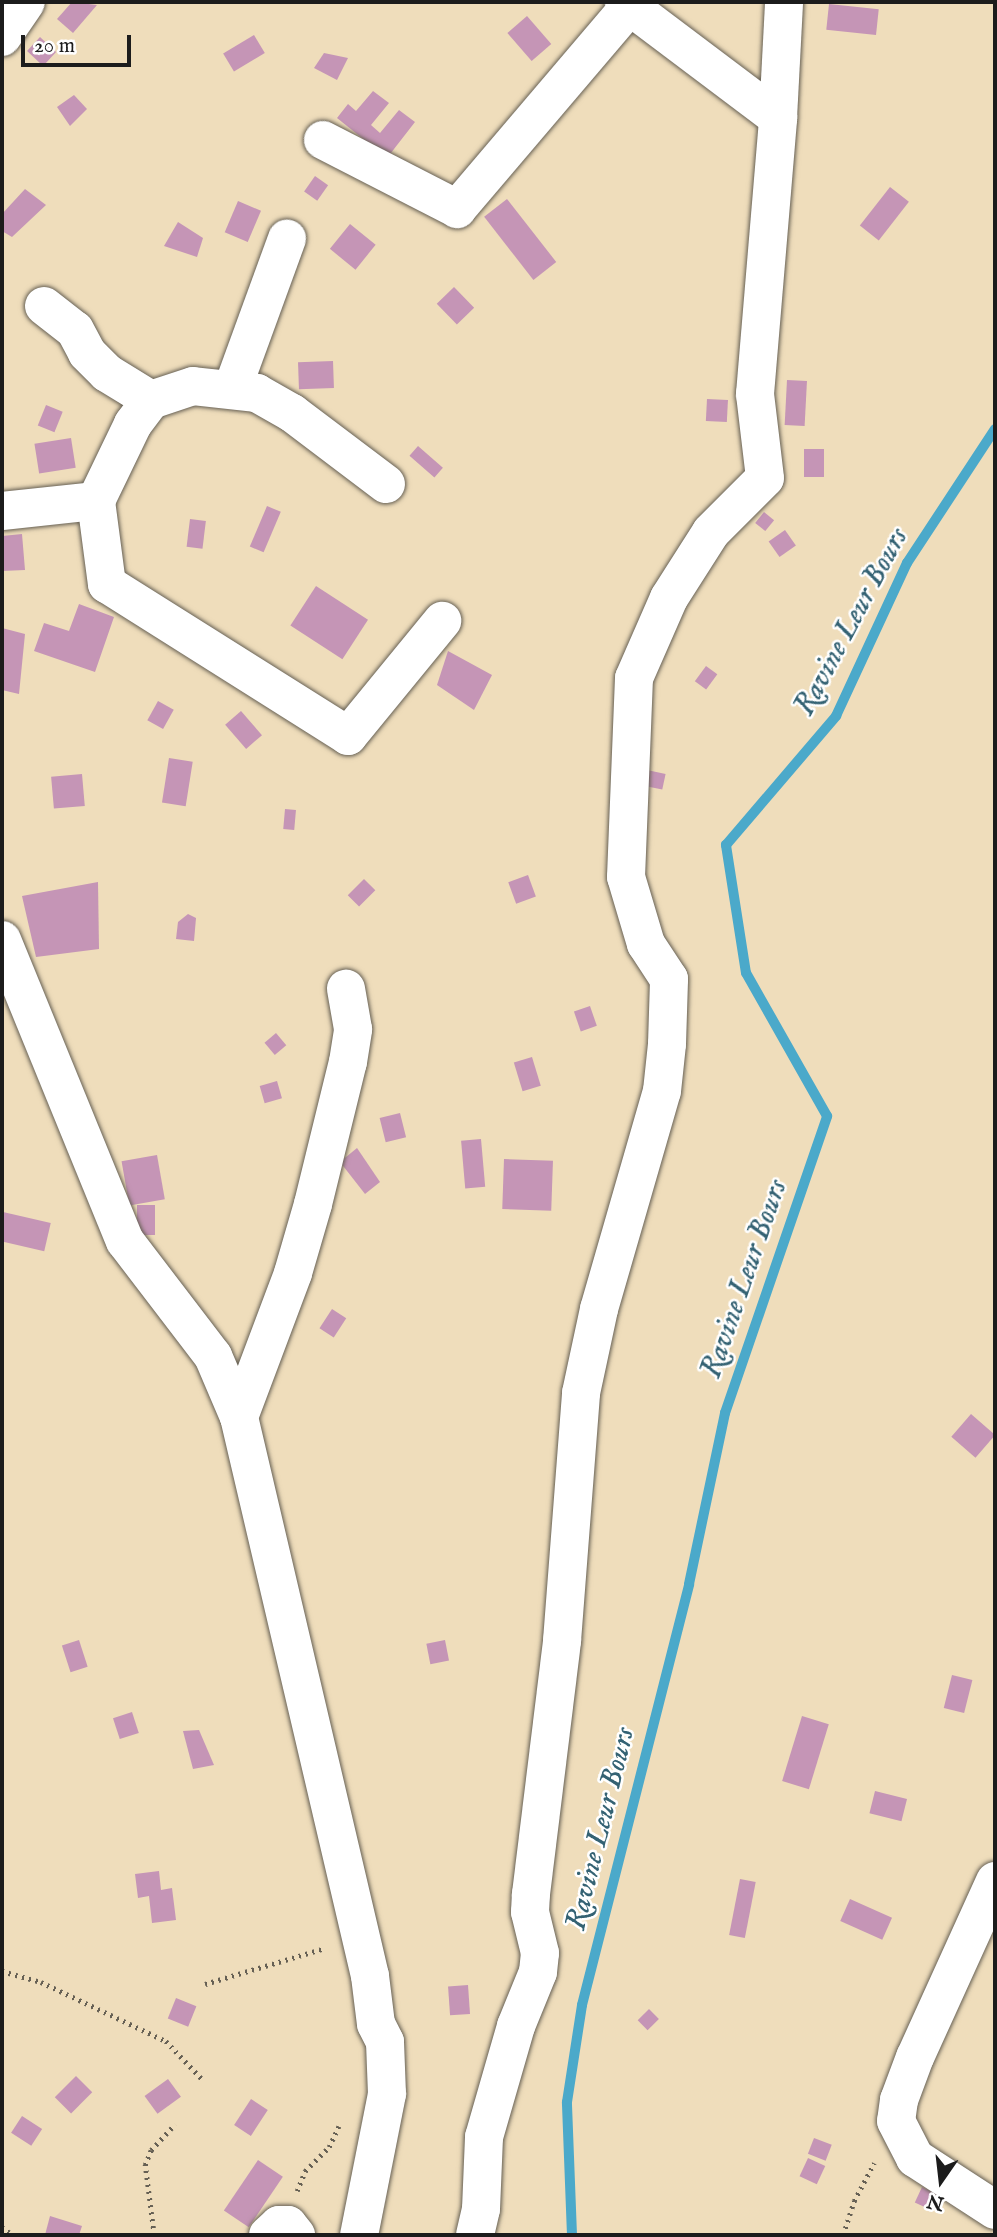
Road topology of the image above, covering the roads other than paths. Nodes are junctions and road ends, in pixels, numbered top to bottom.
1 (26, 2) edge
2 (785, 2) edge
3 (626, 4) edge
4 (2, 37) edge
5 (778, 118) junction
6 (323, 140) dead end
7 (287, 239) dead end
8 (44, 306) dead end
9 (233, 387) junction
10 (151, 400) junction
11 (386, 484) dead end
12 (96, 501) junction
13 (2, 511) edge
14 (442, 621) dead end
15 (2, 940) edge
16 (346, 989) dead end
17 (239, 1417) junction
18 (995, 1881) edge
19 (995, 2210) edge
20 (359, 2235) edge
21 (475, 2235) edge

1 - 4 street
2 - 5 street
3 - 5 street
3 - 6 street
5 - 21 street
7 - 9 street
8 - 10 street
9 - 10 street
9 - 11 street
10 - 12 street
12 - 13 street
12 - 14 street
15 - 17 street
16 - 17 street
17 - 20 street
18 - 19 street

